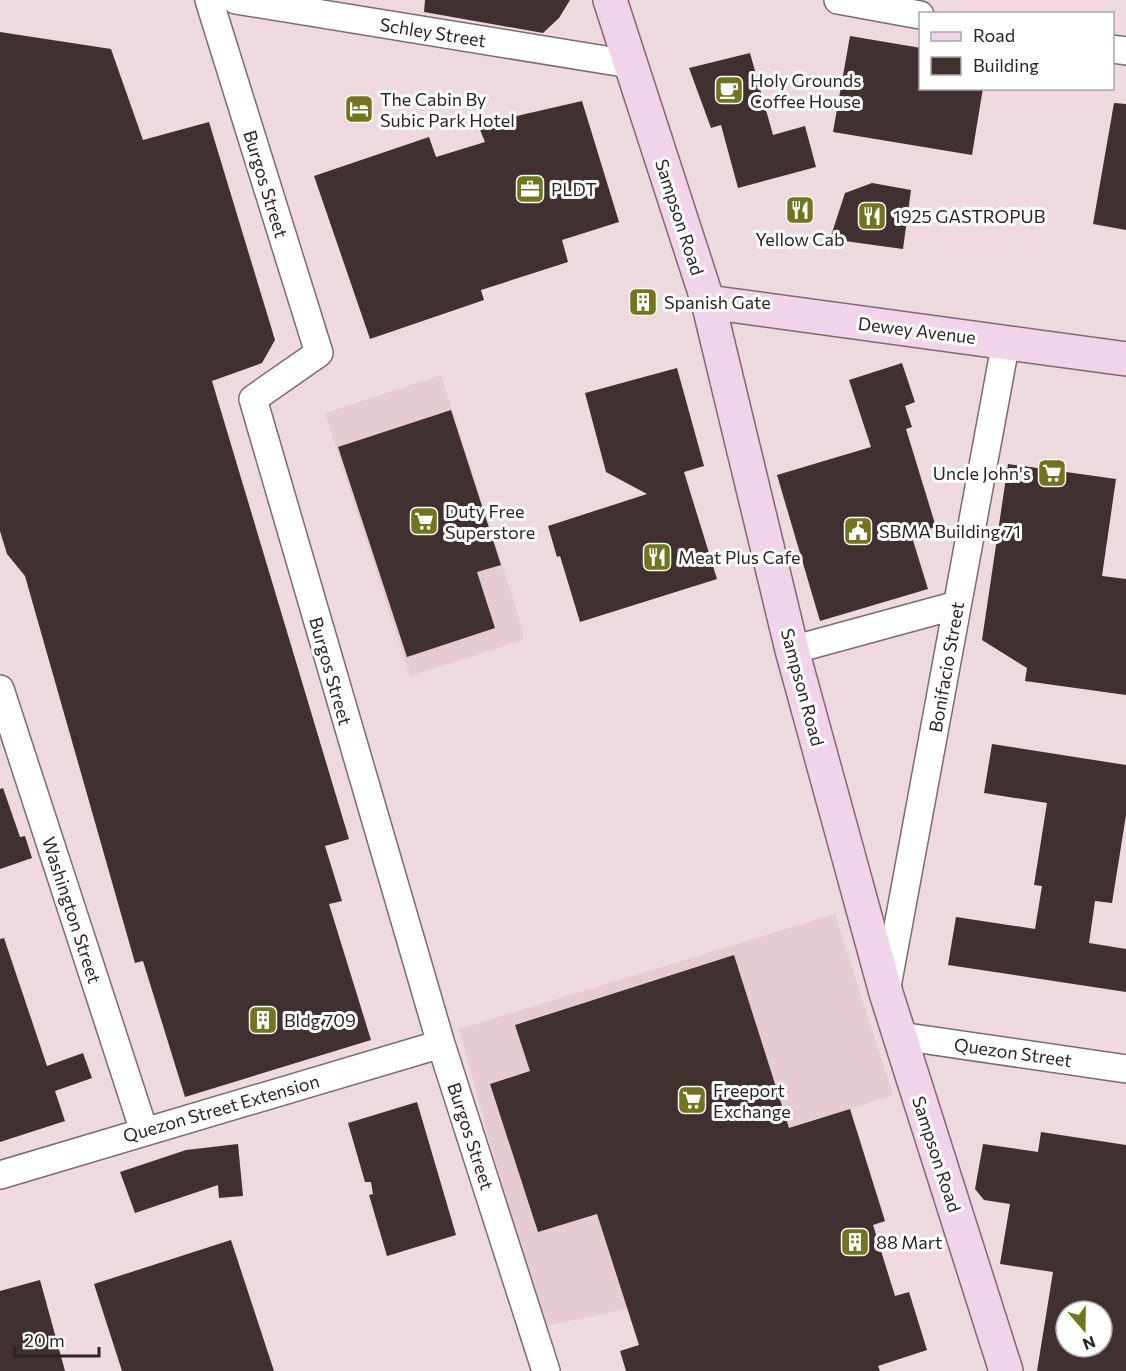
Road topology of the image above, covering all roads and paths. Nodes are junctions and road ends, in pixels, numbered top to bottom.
1 (209, 0) edge
2 (236, 0) edge
3 (610, 0) edge
4 (838, 0) edge
5 (919, 15) edge
6 (630, 64) junction
7 (708, 302) junction
8 (1006, 341) junction
9 (1126, 359) edge
10 (957, 605) junction
11 (792, 650) junction
12 (0, 689) edge
13 (886, 993) junction
14 (900, 1035) junction
15 (441, 1044) junction
16 (1126, 1068) edge
17 (144, 1131) junction
18 (0, 1174) edge
19 (546, 1371) edge
20 (1006, 1371) edge

1 - 15 street, Burgos Street
2 - 6 street, Schley Street
3 - 6 main road, Sampson Road
4 - 5 street
6 - 7 main road, Sampson Road
7 - 8 main road, Dewey Avenue
7 - 11 main road, Sampson Road
8 - 9 main road, Dewey Avenue
8 - 10 street, Bonifacio Street
10 - 11 street
10 - 13 street, Bonifacio Street
11 - 13 main road, Sampson Road
12 - 17 street, Washington Street
13 - 14 main road, Sampson Road
14 - 16 street, Quezon Street
14 - 20 main road, Sampson Road
15 - 17 street, Quezon Street Extension
15 - 19 street, Burgos Street
17 - 18 street, Quezon Street Extension

